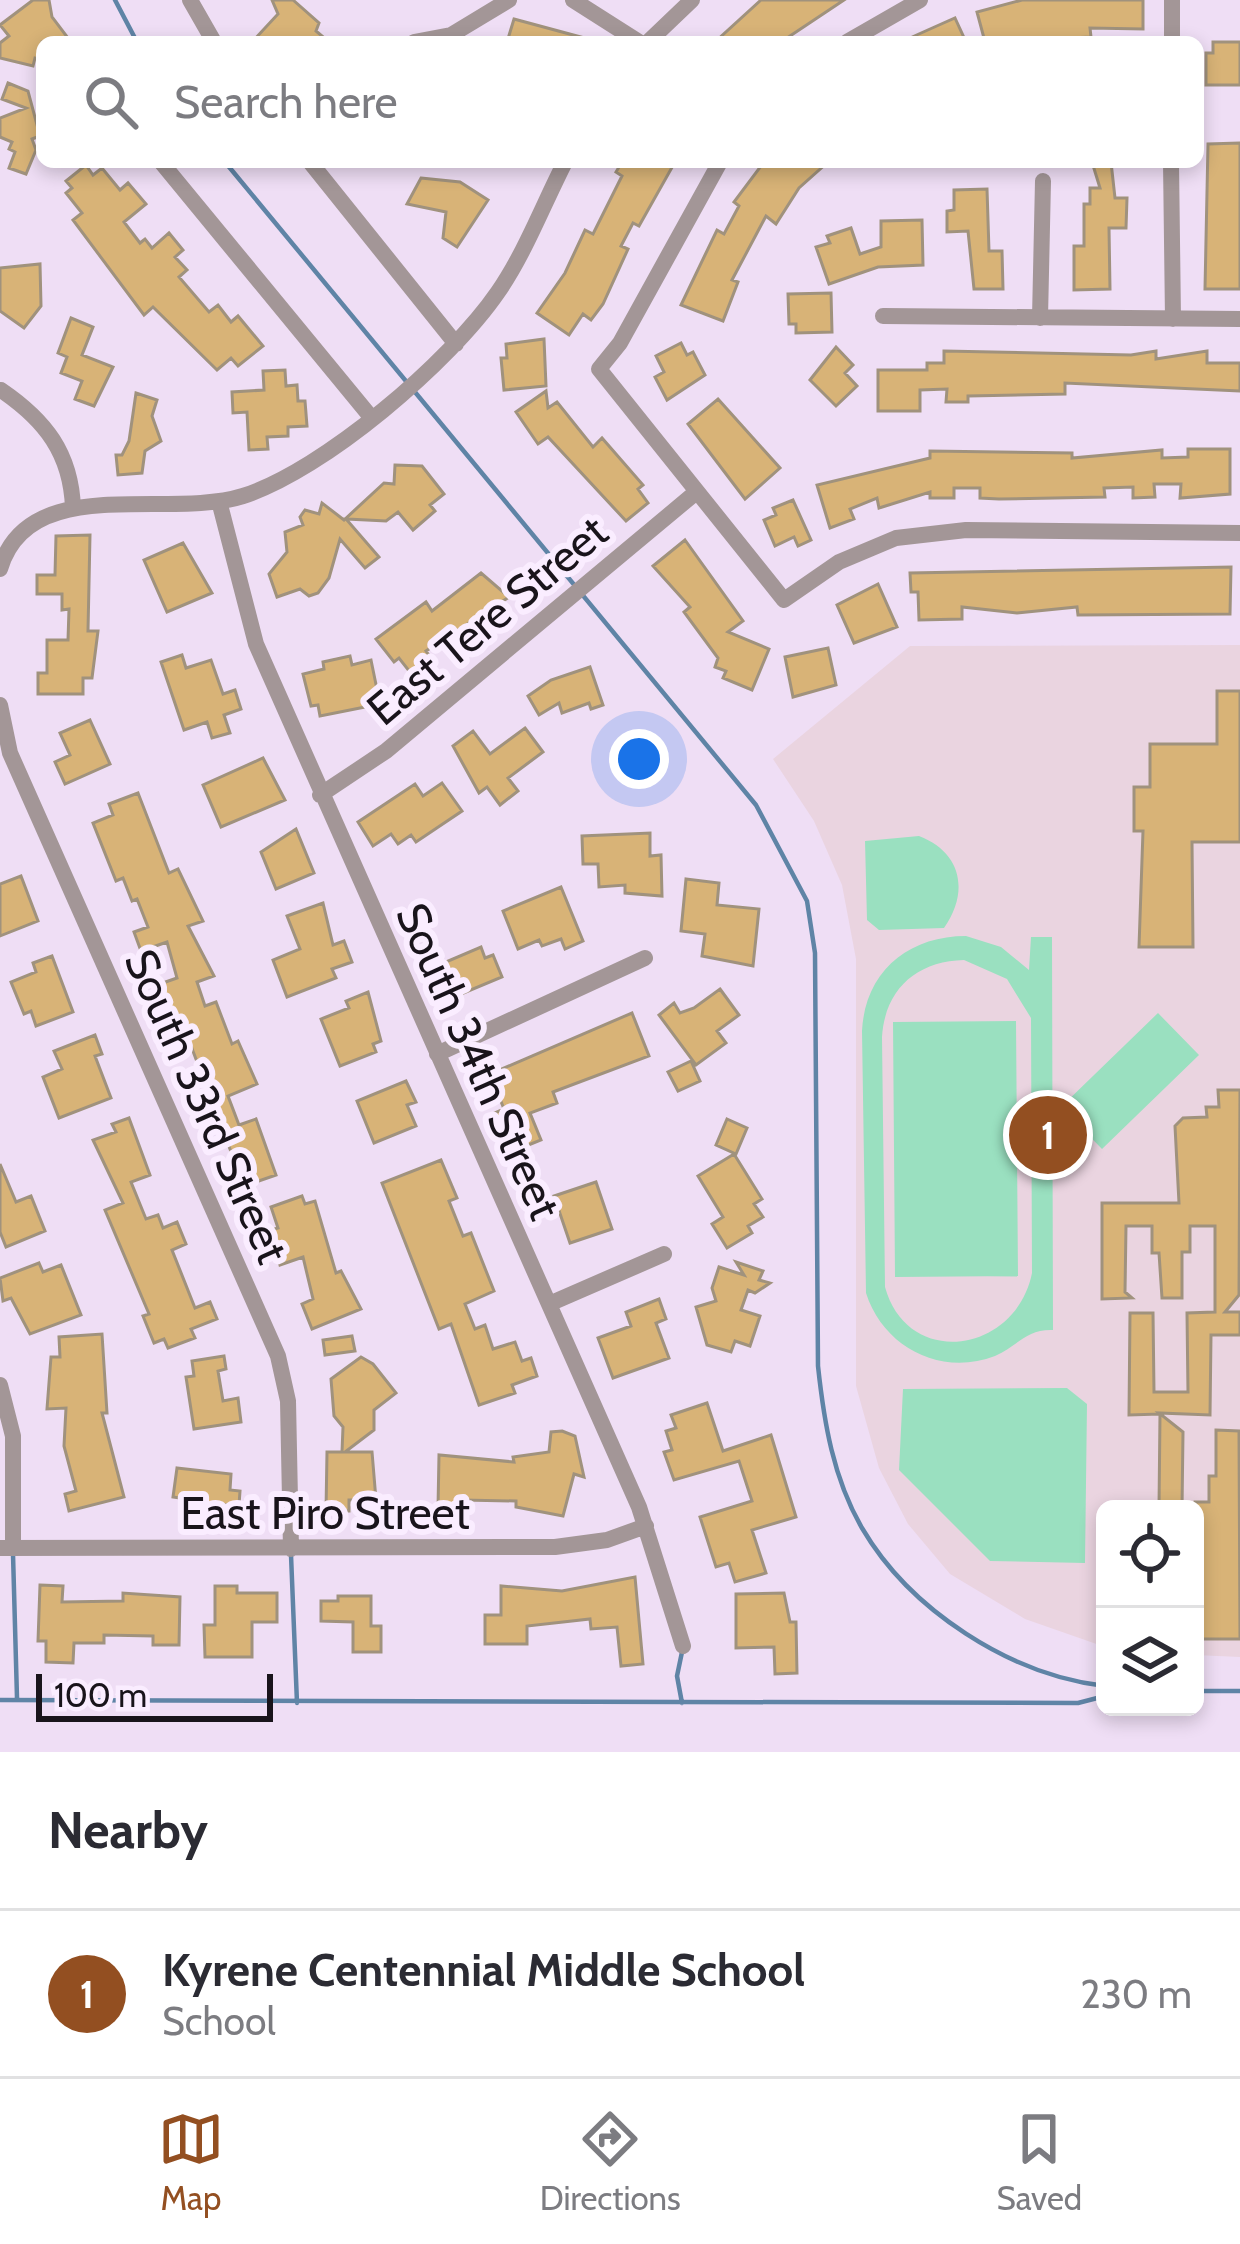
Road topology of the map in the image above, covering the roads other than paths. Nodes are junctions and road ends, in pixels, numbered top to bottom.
1 (190, 0) edge
2 (509, 0) edge
3 (573, 0) edge
4 (692, 0) edge
5 (920, 0) edge
6 (1172, 0) edge
7 (211, 36) edge
8 (446, 36) edge
9 (635, 36) edge
10 (651, 36) edge
11 (857, 36) edge
12 (1172, 36) edge
13 (166, 168) edge
14 (315, 168) edge
15 (562, 168) edge
16 (717, 168) edge
17 (1172, 168) edge
18 (1043, 181) dead end
19 (883, 316) dead end
20 (1040, 318) junction
21 (1173, 319) junction
22 (1240, 319) edge
23 (456, 344) junction
24 (1, 390) edge
25 (370, 416) junction
26 (694, 494) junction
27 (219, 501) junction
28 (73, 508) junction
29 (1240, 533) edge
30 (0, 569) edge
31 (0, 704) edge
32 (5, 755) edge
33 (320, 795) junction
34 (645, 958) dead end
35 (437, 1054) junction
36 (664, 1254) dead end
37 (549, 1304) junction
38 (0, 1385) edge
39 (646, 1526) junction
40 (7, 1548) edge
41 (291, 1550) junction
42 (683, 1646) dead end

1 - 7 street
2 - 8 street
3 - 9 street
4 - 10 street
5 - 11 street
6 - 12 street
13 - 25 street
14 - 23 street
15 - 23 street
16 - 26 street
17 - 21 street
18 - 20 street
19 - 20 street
20 - 21 street
21 - 22 street
23 - 25 street
24 - 28 street
25 - 27 street
26 - 29 street
26 - 33 street, East Tere Street
27 - 28 street
27 - 33 street, South 34th Street
28 - 30 street
31 - 32 street, South 33rd Street
32 - 41 street, South 33rd Street
33 - 35 street, South 34th Street
34 - 35 street
35 - 37 street, South 34th Street
36 - 37 street
37 - 39 street, South 34th Street
38 - 40 street
39 - 41 street, East Piro Street
39 - 42 street, South 34th Street
40 - 41 street, East Piro Street

